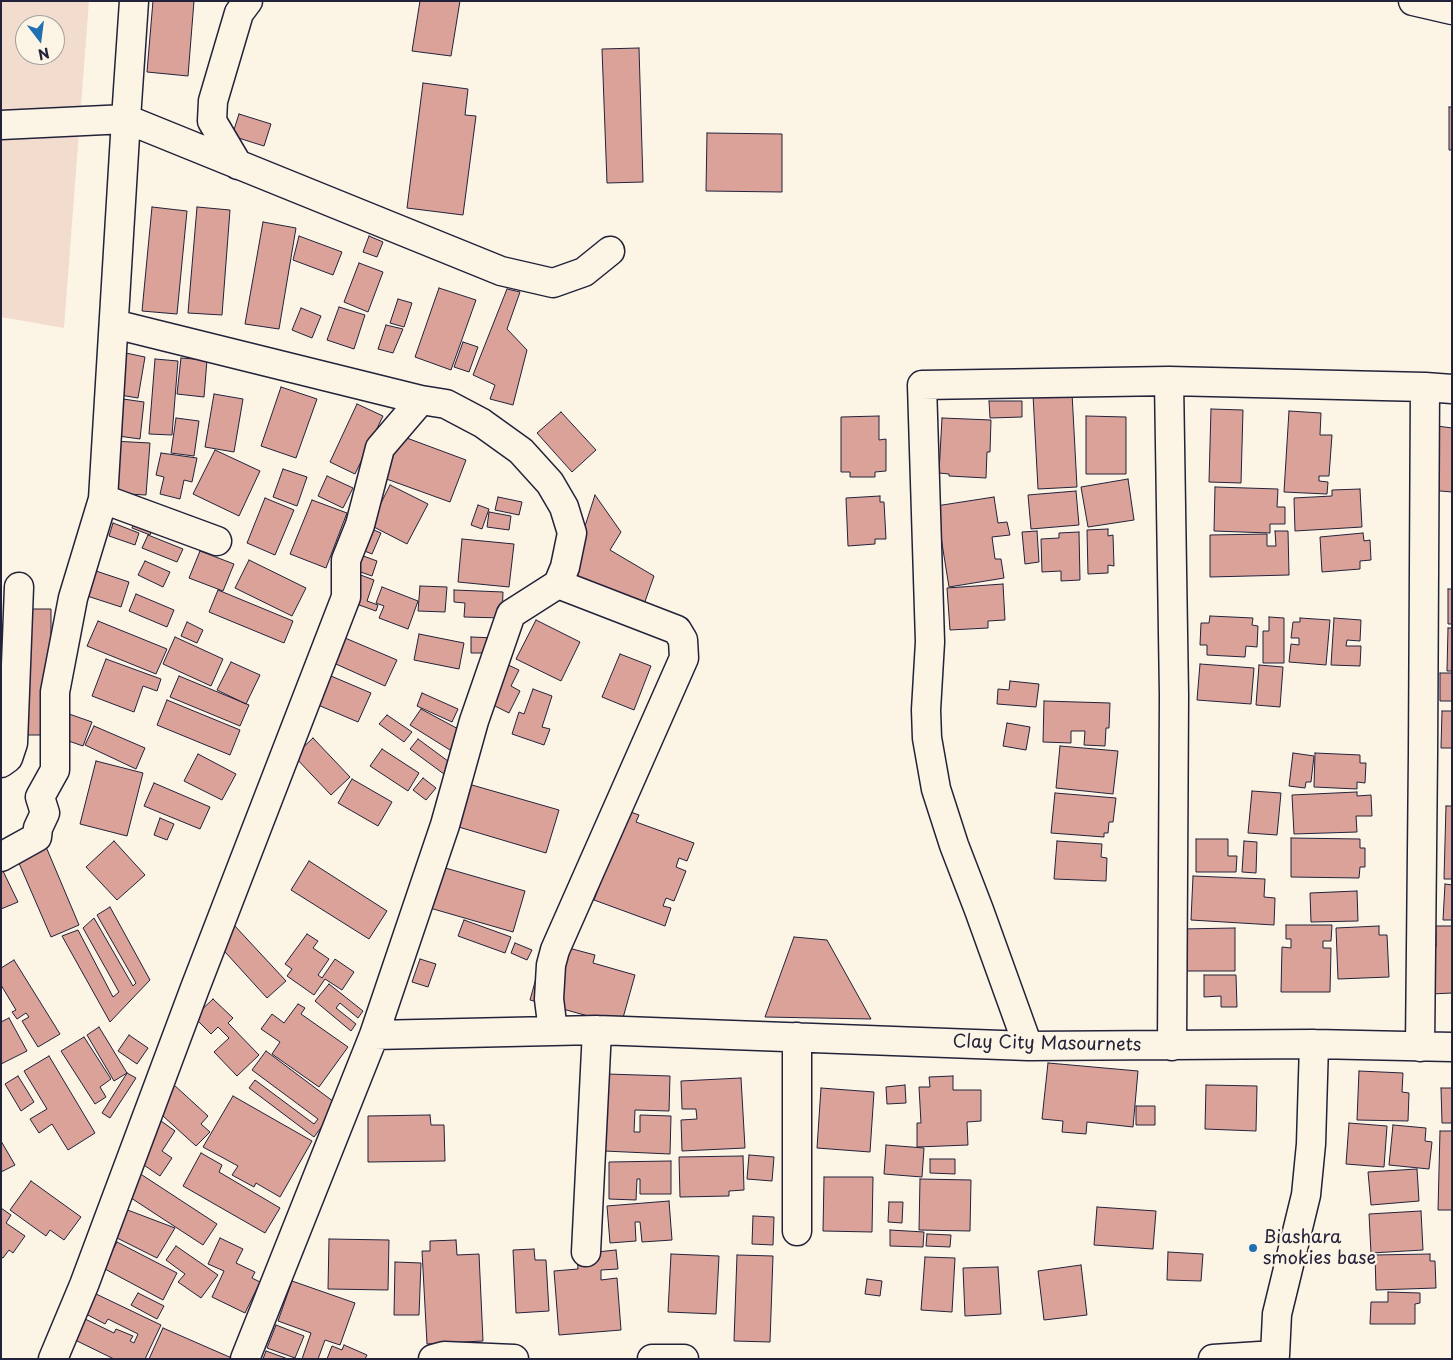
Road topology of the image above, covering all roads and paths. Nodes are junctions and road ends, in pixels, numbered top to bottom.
1 (134, 1) edge
2 (248, 1) edge
3 (1413, 1) edge
4 (1452, 10) edge
5 (126, 119) junction
6 (1, 125) edge
7 (238, 165) junction
8 (610, 251) dead end
9 (114, 324) junction
10 (1169, 381) junction
11 (1439, 388) edge
12 (421, 400) junction
13 (103, 500) junction
14 (217, 541) dead end
15 (558, 584) junction
16 (19, 587) dead end
17 (1, 763) edge
18 (1, 857) edge
19 (597, 1030) junction
20 (553, 1031) junction
21 (374, 1035) junction
22 (797, 1037) junction
23 (1314, 1044) junction
24 (1028, 1046) junction
25 (1172, 1046) junction
26 (1420, 1047) junction
27 (1452, 1048) edge
28 (798, 1231) dead end
29 (586, 1252) dead end
30 (1275, 1357) edge
31 (53, 1359) edge
32 (245, 1359) edge
33 (433, 1359) edge
34 (514, 1359) edge
35 (652, 1359) edge
36 (684, 1359) edge
37 (1213, 1359) edge

1 - 5 street
2 - 7 street
3 - 4 street
5 - 6 street
5 - 7 street
5 - 9 street
7 - 8 street
9 - 12 street
9 - 13 street
10 - 11 street
10 - 24 street
10 - 25 street
11 - 26 street
12 - 15 street
12 - 31 street
13 - 14 street
13 - 18 street
15 - 20 street
15 - 21 street
16 - 17 street
19 - 20 street, Clay City Masournets
19 - 22 street, Clay City Masournets
19 - 29 street
20 - 21 street, Clay City Masournets
21 - 32 street
22 - 24 street, Clay City Masournets
22 - 28 street
23 - 25 street, Clay City Masournets
23 - 26 street, Clay City Masournets
23 - 30 street
24 - 25 street, Clay City Masournets
26 - 27 street, Clay City Masournets
30 - 37 street
33 - 34 street
35 - 36 street

